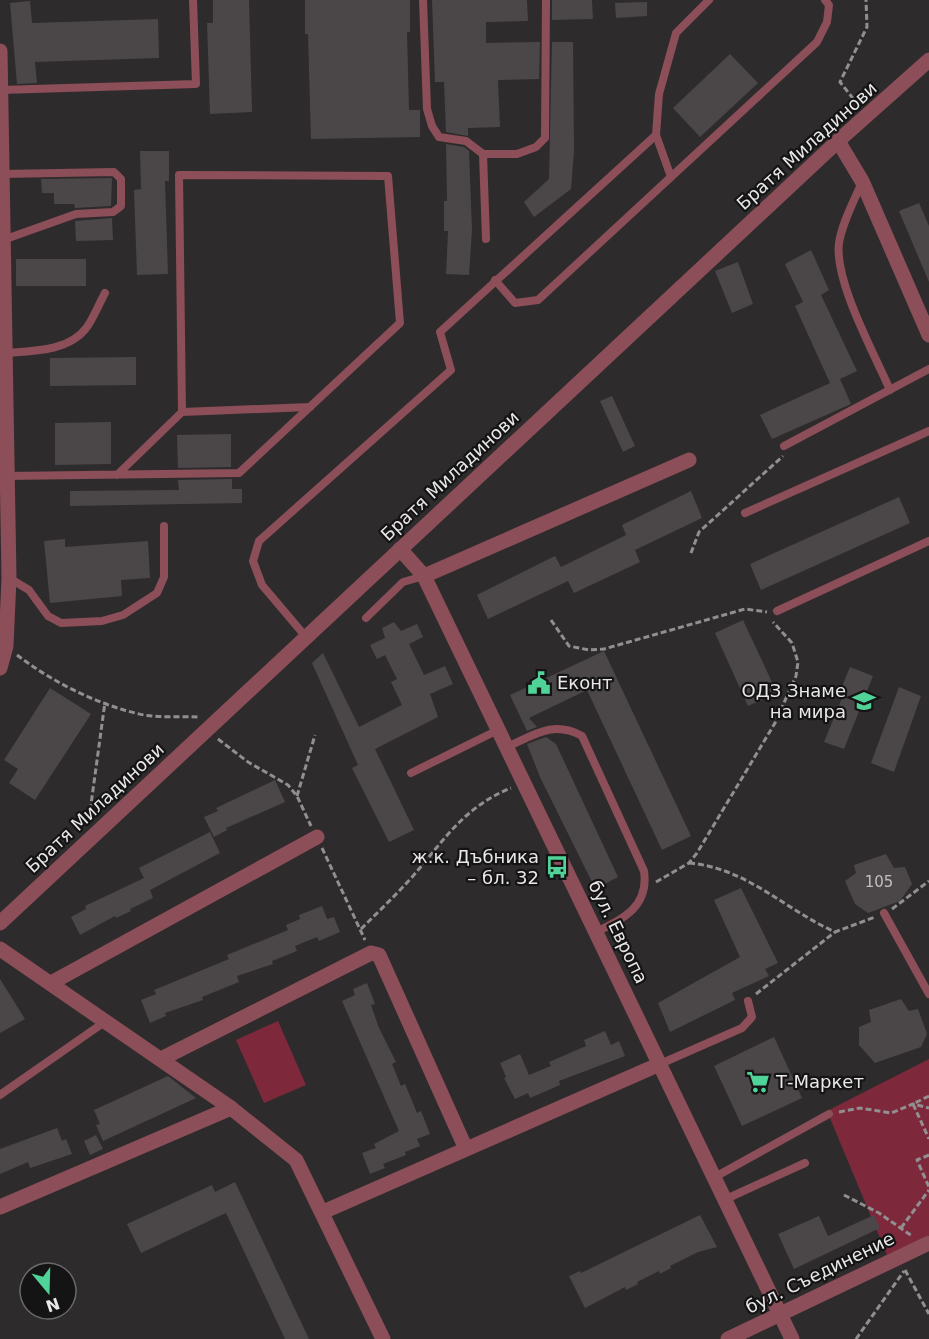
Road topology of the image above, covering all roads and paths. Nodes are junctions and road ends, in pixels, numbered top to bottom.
1 (193, 0) edge
2 (423, 0) edge
3 (546, 0) edge
4 (709, 0) edge
5 (825, 0) edge
6 (866, 0) edge
7 (0, 51) edge
8 (929, 60) edge
9 (1, 90) edge
10 (867, 117) junction
11 (656, 135) junction
12 (838, 141) junction
13 (483, 154) junction
14 (2, 174) junction
15 (671, 177) junction
16 (862, 181) junction
17 (486, 239) dead end
18 (3, 240) junction
19 (495, 280) junction
20 (105, 293) dead end
21 (929, 335) edge
22 (3, 357) edge
23 (929, 369) edge
24 (890, 390) junction
25 (310, 407) junction
26 (182, 412) junction
27 (929, 431) edge
28 (787, 444) joint
29 (3, 452) edge
30 (689, 460) dead end
31 (117, 475) junction
32 (6, 476) junction
33 (745, 513) dead end
34 (164, 526) dead end
35 (929, 541) edge
36 (400, 549) junction
37 (691, 553) dead end
38 (424, 576) junction
39 (9, 578) junction
40 (777, 611) joint
41 (762, 613) junction
42 (366, 618) dead end
43 (551, 620) dead end
44 (306, 637) junction
45 (6, 646) junction
46 (0, 668) edge
47 (105, 702) junction
48 (217, 720) junction
49 (498, 730) junction
50 (315, 735) dead end
51 (507, 747) junction
52 (411, 772) dead end
53 (524, 782) junction
54 (297, 796) dead end
55 (317, 837) dead end
56 (86, 842) junction
57 (689, 863) junction
58 (929, 881) edge
59 (646, 887) junction
60 (884, 913) junction
61 (0, 923) edge
62 (360, 930) dead end
63 (597, 932) junction
64 (835, 932) junction
65 (0, 949) edge
66 (51, 983) junction
67 (929, 994) edge
68 (748, 1001) joint
69 (106, 1021) junction
70 (161, 1059) junction
71 (660, 1064) junction
72 (0, 1095) edge
73 (929, 1096) edge
74 (913, 1104) junction
75 (231, 1108) junction
76 (929, 1108) edge
77 (829, 1114) joint
78 (929, 1139) edge
79 (466, 1149) junction
80 (929, 1155) edge
81 (805, 1163) dead end
82 (715, 1177) junction
83 (929, 1188) edge
84 (844, 1195) dead end
85 (726, 1199) junction
86 (0, 1207) edge
87 (323, 1212) junction
88 (901, 1228) junction
89 (927, 1244) edge
90 (902, 1263) junction
91 (781, 1314) junction
92 (929, 1314) edge
93 (383, 1339) edge
94 (728, 1339) edge
95 (792, 1339) edge
96 (856, 1339) edge

1 - 9 lane
2 - 13 lane
3 - 13 lane
4 - 11 lane
5 - 15 lane
6 - 10 path
7 - 9 street
8 - 10 street, Братя Миладинови
9 - 14 street
10 - 12 street, Братя Миладинови
11 - 15 lane
11 - 19 lane
12 - 16 street
12 - 36 street, Братя Миладинови
13 - 17 lane
14 - 18 street
14 - 18 lane
15 - 19 lane
16 - 21 street
16 - 24 lane
18 - 22 street
19 - 44 lane
20 - 22 lane
22 - 29 street
23 - 24 lane
24 - 28 lane
25 - 26 lane
25 - 26 lane
25 - 31 lane
26 - 31 lane
27 - 33 lane
28 - 37 path
29 - 32 street
30 - 38 street
31 - 32 lane
32 - 39 street
34 - 39 lane
35 - 40 lane
36 - 38 street, бул. Европа
36 - 44 street, Братя Миладинови
38 - 42 lane
38 - 49 street, бул. Европа
39 - 45 street
40 - 41 path
41 - 43 path
41 - 57 path
44 - 48 street, Братя Миладинови
45 - 46 street
45 - 47 path
47 - 48 path
47 - 56 path
48 - 56 street, Братя Миладинови
49 - 51 street, бул. Европа
49 - 52 lane
50 - 54 path
51 - 53 street, бул. Европа
51 - 59 lane
53 - 62 path
53 - 63 street, бул. Европа
55 - 66 street
56 - 61 street, Братя Миладинови
57 - 59 path
57 - 64 path
58 - 60 path
59 - 63 lane
60 - 64 path
60 - 67 lane
63 - 71 street, бул. Европа
64 - 68 path
65 - 66 street
66 - 69 street
68 - 71 lane
69 - 70 street
69 - 72 lane
70 - 75 street
70 - 79 street
71 - 79 street
71 - 82 street, бул. Европа
73 - 74 path
74 - 76 path
74 - 77 path
74 - 78 path
75 - 86 street
75 - 87 street
77 - 82 lane
79 - 87 street
80 - 83 path
81 - 85 lane
82 - 85 street, бул. Европа
83 - 88 path
84 - 88 path
85 - 91 street, бул. Европа
87 - 93 street
88 - 89 path
89 - 90 street, бул. Съединение
90 - 91 street, бул. Съединение
90 - 92 path
90 - 96 path
91 - 94 street, бул. Съединение
91 - 95 street, бул. Европа

